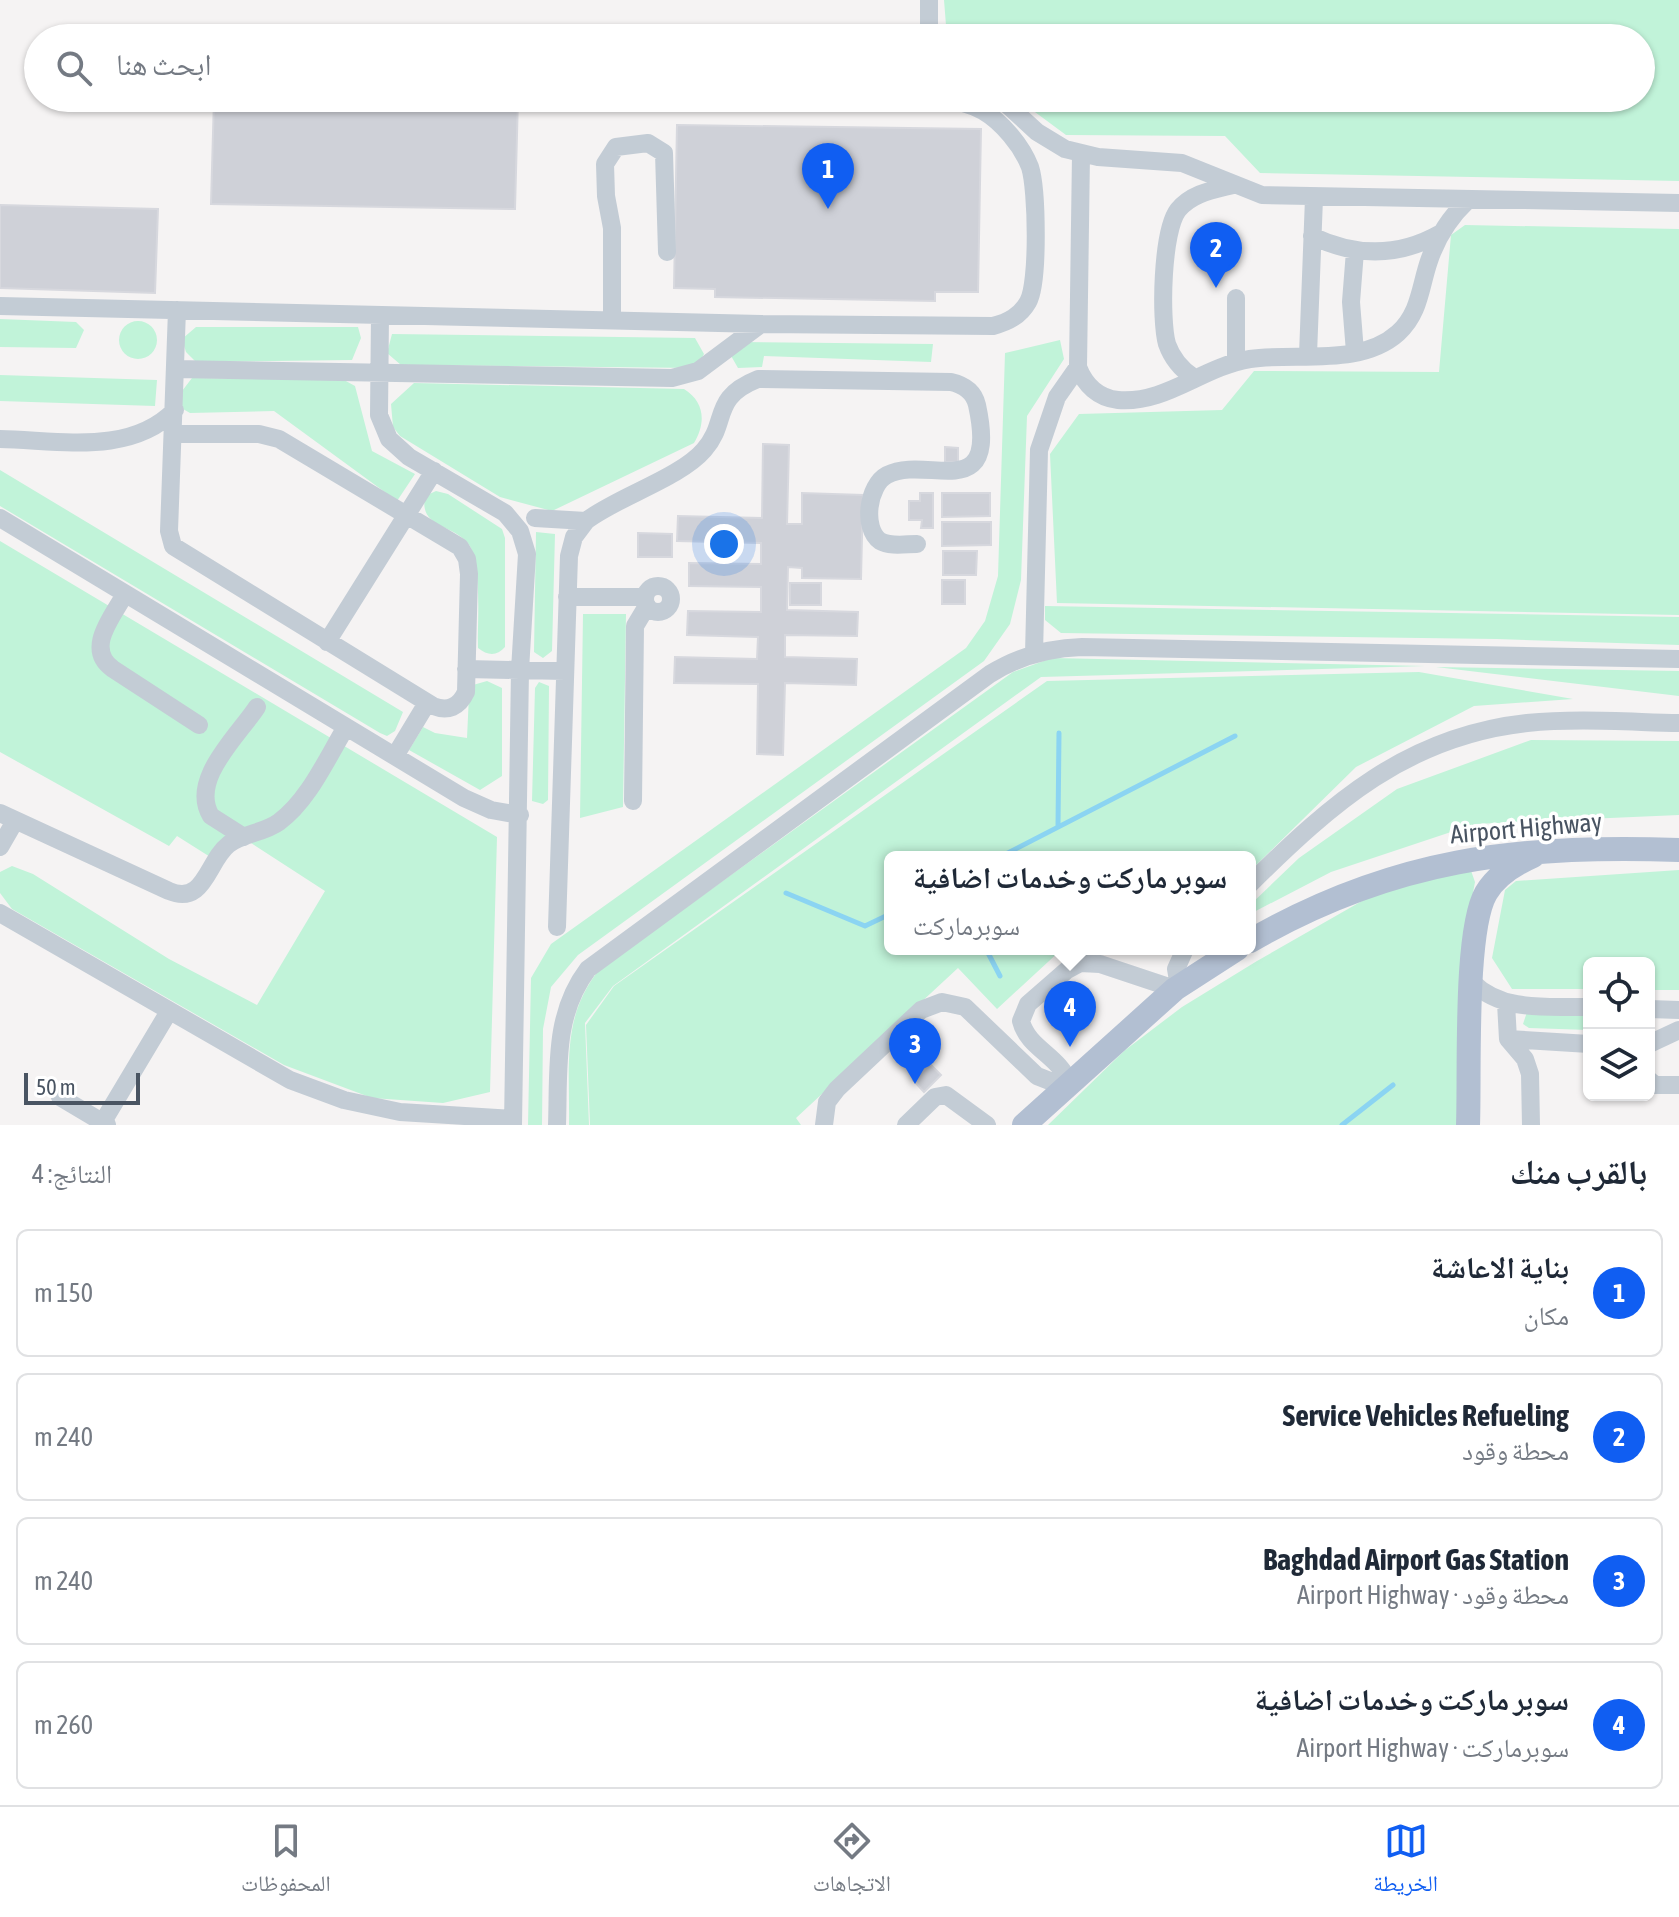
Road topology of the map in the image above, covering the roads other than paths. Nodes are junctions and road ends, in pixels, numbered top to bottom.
1 (929, 0) edge
2 (929, 24) edge
3 (981, 112) edge
4 (1017, 112) edge
5 (1081, 154) junction
6 (1233, 185) junction
7 (1314, 198) junction
8 (1468, 200) junction
9 (1679, 203) edge
10 (1441, 233) junction
11 (1312, 236) junction
12 (1355, 251) junction
13 (667, 252) dead end
14 (1236, 298) dead end
15 (0, 306) edge
16 (177, 310) junction
17 (380, 315) junction
18 (612, 319) junction
19 (761, 324) junction
20 (1355, 352) junction
21 (1308, 355) junction
22 (1236, 362) junction
23 (1078, 367) junction
24 (176, 369) junction
25 (378, 372) junction
26 (1193, 377) junction
27 (175, 410) junction
28 (174, 434) junction
29 (0, 439) edge
30 (434, 471) junction
31 (407, 514) junction
32 (0, 518) edge
33 (535, 518) dead end
34 (586, 521) junction
35 (917, 544) dead end
36 (125, 594) junction
37 (567, 597) junction
38 (327, 642) junction
39 (1034, 654) junction
40 (1679, 659) edge
41 (466, 669) junction
42 (520, 670) junction
43 (565, 671) junction
44 (427, 703) junction
45 (257, 707) dead end
46 (1679, 723) edge
47 (199, 725) dead end
48 (346, 727) junction
49 (395, 756) junction
50 (633, 801) dead end
51 (520, 815) junction
52 (8, 817) edge
53 (244, 837) junction
54 (0, 847) edge
55 (1679, 850) edge
56 (1555, 851) junction
57 (1256, 878) edge
58 (0, 913) edge
59 (557, 927) dead end
60 (1256, 938) edge
61 (1182, 955) edge
62 (1228, 955) edge
63 (1472, 982) junction
64 (1177, 988) junction
65 (1506, 1003) junction
66 (1583, 1007) edge
67 (1655, 1009) edge
68 (1679, 1010) edge
69 (168, 1013) junction
70 (1679, 1030) edge
71 (1508, 1039) junction
72 (1655, 1041) edge
73 (1583, 1044) edge
74 (1067, 1085) junction
75 (1655, 1085) edge
76 (1679, 1085) edge
77 (60, 1097) dead end
78 (513, 1122) edge
79 (104, 1124) edge
80 (557, 1125) edge
81 (824, 1125) edge
82 (906, 1125) edge
83 (987, 1125) edge
84 (1024, 1125) edge
85 (1468, 1125) edge
86 (1531, 1125) edge

1 - 2 lane
3 - 19 lane
4 - 5 lane
5 - 6 lane
5 - 23 lane
6 - 7 lane
6 - 26 lane
7 - 8 lane
7 - 11 lane
8 - 9 lane
8 - 10 lane
10 - 12 lane
10 - 20 lane
11 - 12 lane
11 - 21 lane
12 - 20 lane
13 - 18 lane
14 - 22 lane
15 - 16 lane
16 - 17 lane
16 - 24 lane
17 - 18 lane
17 - 25 lane
18 - 19 lane
19 - 25 lane
20 - 21 lane
21 - 22 lane
22 - 26 lane
23 - 26 lane
23 - 39 lane
24 - 25 lane
24 - 27 lane
25 - 30 lane
27 - 28 lane
27 - 29 lane
28 - 31 lane
28 - 38 lane
30 - 31 lane
30 - 42 lane
31 - 38 lane
31 - 41 lane
32 - 36 lane
33 - 34 lane
34 - 35 lane
34 - 37 lane
36 - 47 lane
36 - 48 lane
37 - 43 lane
37 - 50 lane
38 - 44 lane
39 - 40 lane
39 - 80 lane
41 - 42 lane
41 - 44 lane
42 - 43 lane
42 - 51 lane
43 - 59 lane
44 - 49 lane
45 - 53 lane
46 - 57 lane
48 - 49 lane
48 - 53 lane
49 - 51 lane
51 - 78 lane
52 - 53 lane
52 - 54 lane
55 - 56 main road, Airport Highway
56 - 60 main road, Airport Highway
56 - 63 main road
58 - 69 lane
61 - 64 lane
62 - 64 main road
63 - 65 lane
63 - 85 main road
64 - 74 main road
64 - 74 lane
65 - 66 lane
65 - 71 lane
67 - 68 lane
69 - 78 lane
69 - 79 lane
70 - 72 lane
71 - 73 lane
71 - 86 lane
74 - 81 lane
74 - 84 main road
75 - 76 lane
77 - 79 lane
82 - 83 lane

